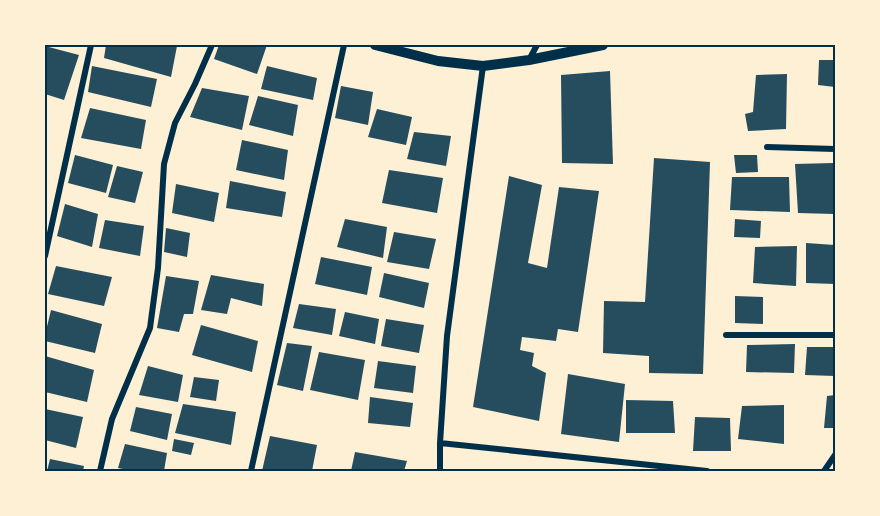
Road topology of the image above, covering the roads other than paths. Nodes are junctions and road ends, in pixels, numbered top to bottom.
1 (91, 45) edge
2 (212, 45) edge
3 (344, 45) edge
4 (375, 45) edge
5 (537, 45) edge
6 (603, 45) edge
7 (529, 60) junction
8 (483, 66) junction
9 (767, 147) dead end
10 (835, 149) edge
11 (45, 256) edge
12 (726, 335) dead end
13 (835, 335) edge
14 (440, 443) junction
15 (835, 456) edge
16 (100, 471) edge
17 (251, 471) edge
18 (440, 471) edge
19 (707, 471) edge
20 (824, 471) edge

1 - 11 street
2 - 16 street
3 - 17 street
4 - 8 street
5 - 7 street
6 - 7 street
7 - 8 street
8 - 14 street
9 - 10 street
12 - 13 street
14 - 18 street
14 - 19 street
15 - 20 street

